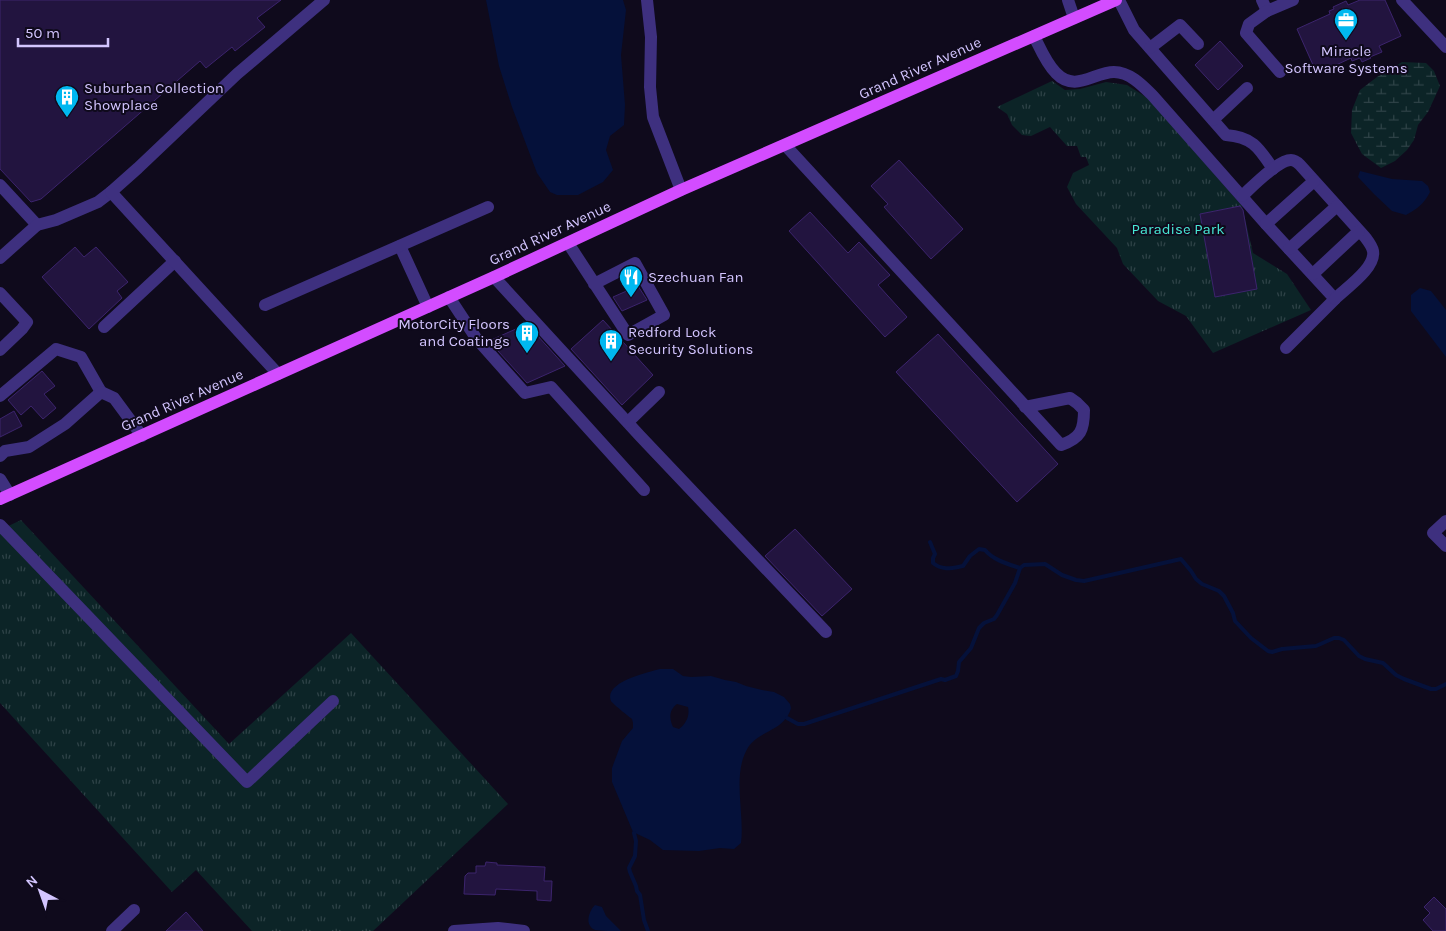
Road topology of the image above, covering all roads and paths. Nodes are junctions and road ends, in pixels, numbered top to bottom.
1 (324, 0) edge
2 (647, 0) edge
3 (1068, 0) edge
4 (1117, 0) edge
5 (1293, 0) edge
6 (1402, 0) edge
7 (1264, 5) edge
8 (1074, 18) junction
9 (1034, 36) junction
10 (1198, 44) dead end
11 (1446, 47) edge
12 (1150, 48) junction
13 (1280, 72) dead end
14 (1246, 88) dead end
15 (1213, 120) junction
16 (785, 145) junction
17 (1273, 169) junction
18 (1314, 180) junction
19 (0, 185) edge
20 (682, 190) junction
21 (111, 192) junction
22 (1242, 196) junction
23 (1337, 206) junction
24 (488, 207) dead end
25 (1266, 224) junction
26 (37, 226) junction
27 (1359, 231) junction
28 (568, 243) junction
29 (400, 246) junction
30 (1289, 249) junction
31 (0, 258) edge
32 (175, 261) junction
33 (1313, 274) junction
34 (494, 277) junction
35 (594, 284) junction
36 (0, 293) edge
37 (449, 297) junction
38 (1335, 299) junction
39 (265, 305) dead end
40 (428, 307) junction
41 (104, 327) dead end
42 (1286, 348) dead end
43 (0, 350) edge
44 (278, 374) junction
45 (101, 392) junction
46 (659, 392) dead end
47 (0, 396) edge
48 (1025, 407) junction
49 (628, 422) junction
50 (142, 436) junction
51 (0, 456) edge
52 (0, 480) edge
53 (644, 490) dead end
54 (5, 497) edge
55 (1446, 521) edge
56 (0, 524) edge
57 (1446, 546) edge
58 (826, 632) dead end
59 (333, 701) dead end
60 (134, 910) dead end
61 (112, 931) edge
62 (454, 931) edge
63 (524, 931) edge

1 - 21 street
2 - 20 street
3 - 8 street
4 - 8 main road, Grand River Avenue
4 - 12 street
5 - 7 street
6 - 11 street
7 - 13 street
8 - 9 main road, Grand River Avenue
9 - 16 main road, Grand River Avenue
9 - 22 street
10 - 12 street
12 - 15 street
14 - 15 street
15 - 17 street
16 - 20 main road, Grand River Avenue
16 - 48 street
17 - 18 street
17 - 22 street
18 - 23 street
18 - 25 street
19 - 26 street
20 - 28 main road, Grand River Avenue
21 - 26 street
21 - 32 street
22 - 25 street
23 - 27 street
23 - 30 street
24 - 29 street
25 - 30 street
26 - 31 street
27 - 33 street
27 - 38 street
28 - 34 main road, Grand River Avenue
28 - 35 street
29 - 39 street
29 - 40 street
30 - 33 street
32 - 41 street
32 - 44 street
33 - 38 street
34 - 37 main road, Grand River Avenue
34 - 49 street
35 - 35 street
36 - 43 street
37 - 40 main road, Grand River Avenue
37 - 53 street
38 - 42 street
40 - 44 main road, Grand River Avenue
44 - 50 main road, Grand River Avenue
45 - 47 street
45 - 50 street
45 - 51 street
46 - 49 street
48 - 48 street
49 - 58 street
50 - 54 main road, Grand River Avenue
52 - 54 street
55 - 57 street
56 - 59 street
60 - 61 street
62 - 63 street

